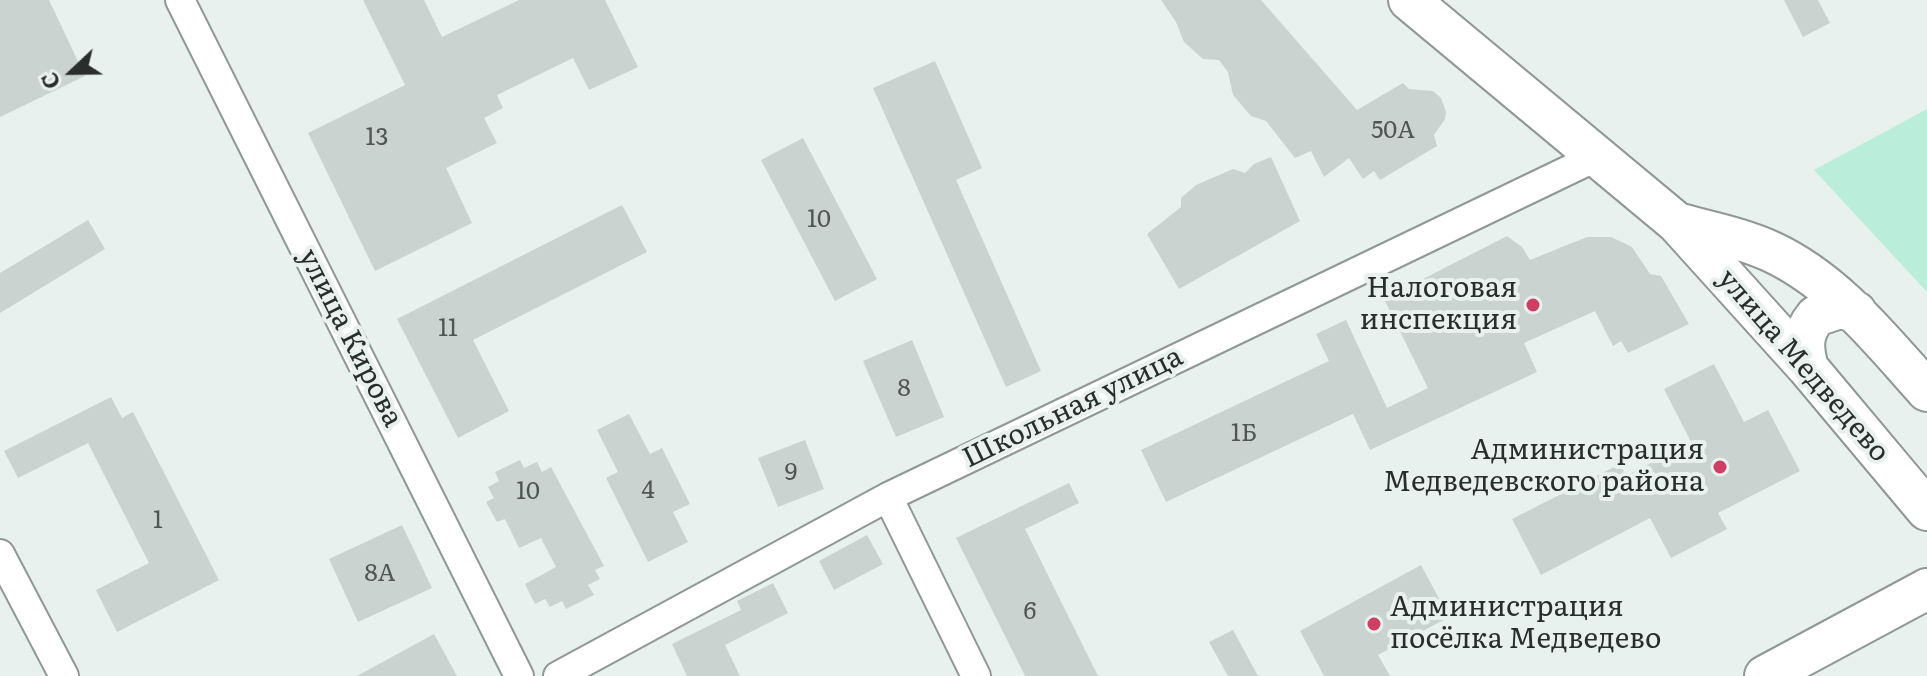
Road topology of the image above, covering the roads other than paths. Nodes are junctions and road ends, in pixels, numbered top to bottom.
1 (180, 0) edge
2 (1409, 0) edge
3 (1596, 157) junction
4 (1677, 223) junction
5 (1856, 312) junction
6 (1808, 368) junction
7 (1927, 391) edge
8 (888, 497) junction
9 (1927, 510) edge
10 (0, 554) edge
11 (1927, 589) edge
12 (64, 676) edge
13 (519, 676) edge
14 (558, 676) edge
15 (976, 676) edge
16 (1765, 676) edge

1 - 13 street, улица Кирова
2 - 3 street, улица Медведево
3 - 4 street, улица Медведево
3 - 8 street, Школьная улица
4 - 5 street, улица Медведево
4 - 6 street, улица Медведево
5 - 6 street
5 - 7 street, улица Медведево
6 - 9 street, улица Медведево
8 - 14 street, Школьная улица
8 - 15 street
10 - 12 street
11 - 16 street

